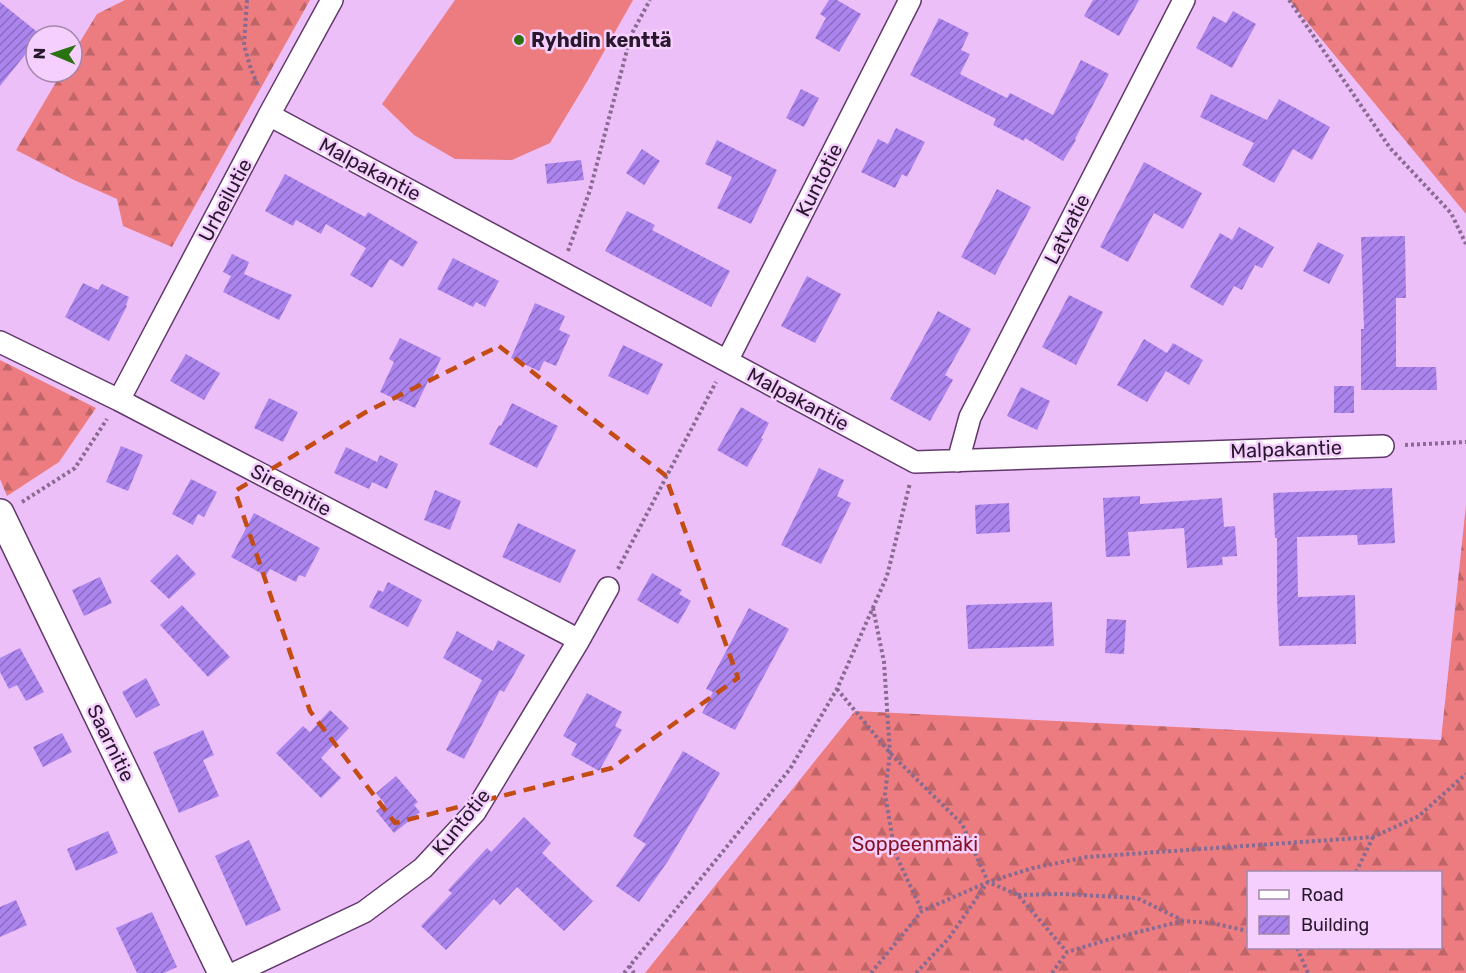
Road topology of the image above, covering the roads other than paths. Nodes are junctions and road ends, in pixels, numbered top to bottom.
1 (332, 0) edge
2 (910, 0) edge
3 (1184, 0) edge
4 (269, 115) junction
5 (0, 342) edge
6 (727, 361) junction
7 (119, 400) junction
8 (1383, 446) road end
9 (958, 461) junction
10 (0, 515) edge
11 (608, 588) road end
12 (579, 640) junction
13 (222, 973) edge
14 (235, 973) edge

1 - 4 street, Urheilutie
2 - 6 street, Kuntotie
3 - 9 street, Latvatie
4 - 6 street, Malpakantie
4 - 7 street, Urheilutie
5 - 7 street, Sireenitie
6 - 9 street, Malpakantie
7 - 12 street, Sireenitie
8 - 9 street, Malpakantie
10 - 13 street, Saarnitie
11 - 12 street, Kuntotie
12 - 14 street, Kuntotie

